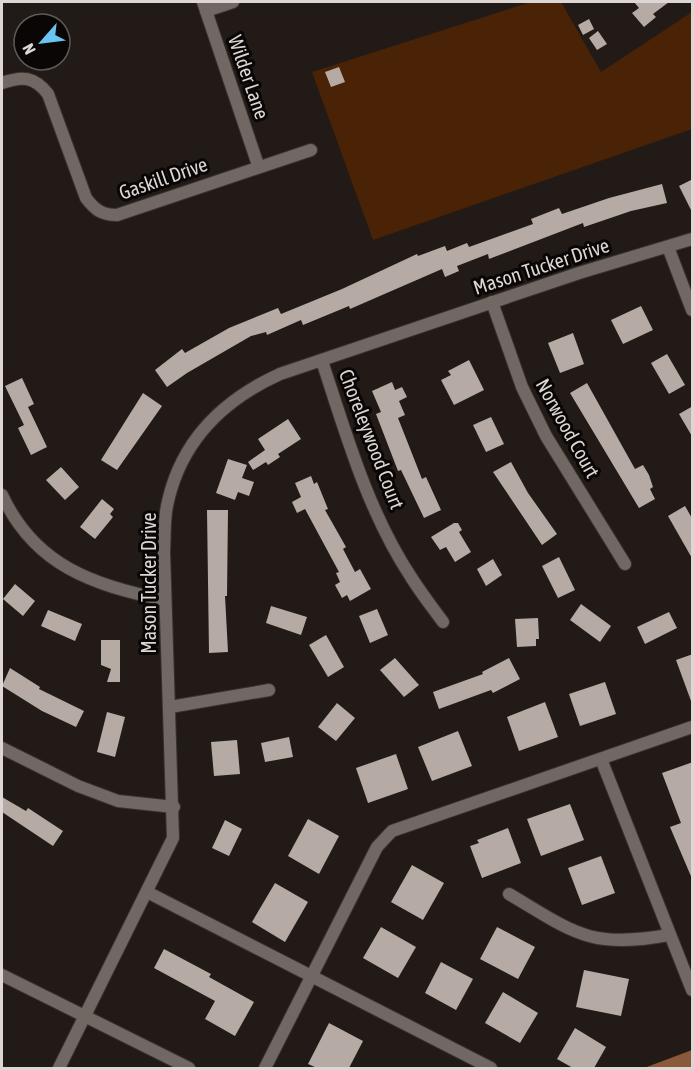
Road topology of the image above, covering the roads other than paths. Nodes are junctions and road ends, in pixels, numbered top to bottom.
1 (233, 2) edge
2 (204, 6) edge
3 (2, 83) edge
4 (311, 150) dead end
5 (258, 165) junction
6 (693, 239) edge
7 (668, 247) junction
8 (492, 303) junction
9 (693, 310) edge
10 (322, 361) junction
11 (2, 495) edge
12 (625, 564) dead end
13 (165, 600) junction
14 (443, 622) dead end
15 (269, 690) dead end
16 (170, 707) junction
17 (693, 727) edge
18 (2, 748) edge
19 (601, 759) junction
20 (174, 807) junction
21 (147, 892) junction
22 (508, 894) dead end
23 (669, 935) junction
24 (2, 975) edge
25 (312, 979) junction
26 (693, 990) edge
27 (85, 1018) junction
28 (59, 1068) edge
29 (189, 1068) edge
30 (265, 1068) edge
31 (491, 1068) edge

1 - 2 street
2 - 5 street, Wilder Lane
3 - 5 street, Gaskill Drive
4 - 5 street, Gaskill Drive
6 - 7 street, Mason Tucker Drive
7 - 8 street, Mason Tucker Drive
7 - 9 street
8 - 10 street, Mason Tucker Drive
8 - 12 street, Norwood Court
10 - 13 street, Mason Tucker Drive
10 - 14 street, Choreleywood Court
11 - 13 street
13 - 16 street, Mason Tucker Drive
15 - 16 street
16 - 20 street, Mason Tucker Drive
17 - 19 street
18 - 20 street
19 - 23 street
19 - 25 street
20 - 21 street, Mason Tucker Drive
21 - 25 street
21 - 27 street, Mason Tucker Drive
22 - 23 street
23 - 26 street
24 - 27 street
25 - 30 street
25 - 31 street
27 - 28 street, Mason Tucker Drive
27 - 29 street

